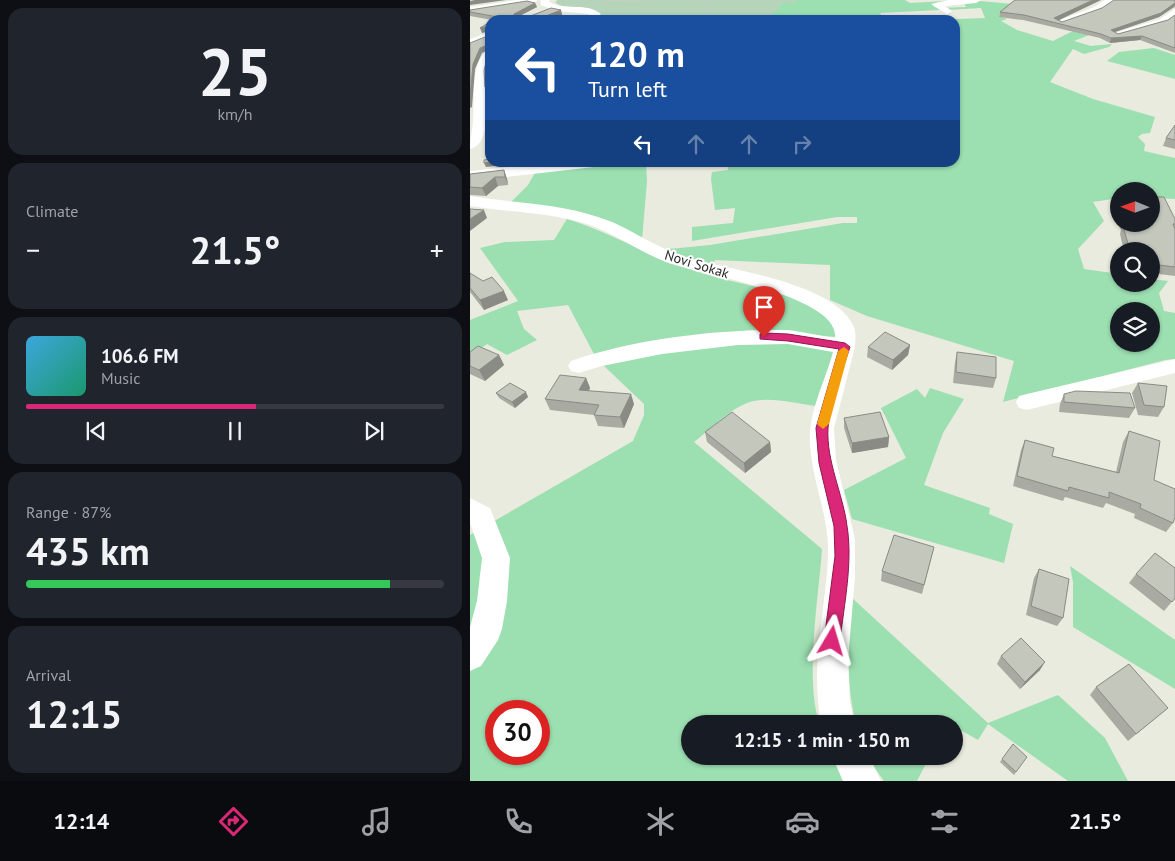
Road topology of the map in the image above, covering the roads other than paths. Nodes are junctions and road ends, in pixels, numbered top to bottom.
1 (533, 0) edge
2 (976, 0) edge
3 (1111, 0) edge
4 (546, 6) edge
5 (470, 10) edge
6 (947, 11) dead end
7 (1175, 12) edge
8 (594, 15) edge
9 (1060, 22) edge
10 (1116, 34) edge
11 (485, 37) edge
12 (470, 43) edge
13 (485, 58) edge
14 (484, 71) edge
15 (475, 118) edge
16 (470, 145) edge
17 (556, 167) edge
18 (470, 176) edge
19 (470, 201) edge
20 (845, 347) junction
21 (579, 366) dead end
22 (1175, 366) edge
23 (1027, 402) dead end
24 (470, 509) edge
25 (470, 655) edge
26 (836, 715) edge
27 (854, 765) edge
28 (862, 781) edge

1 - 5 street
2 - 6 street
3 - 9 street
4 - 8 street
7 - 10 street
11 - 12 street
13 - 14 street
14 - 15 street
15 - 16 street
17 - 18 street
19 - 20 street, Novi Sokak
20 - 21 street
20 - 26 street, Novi Sokak
22 - 23 street
24 - 25 street
27 - 28 street

